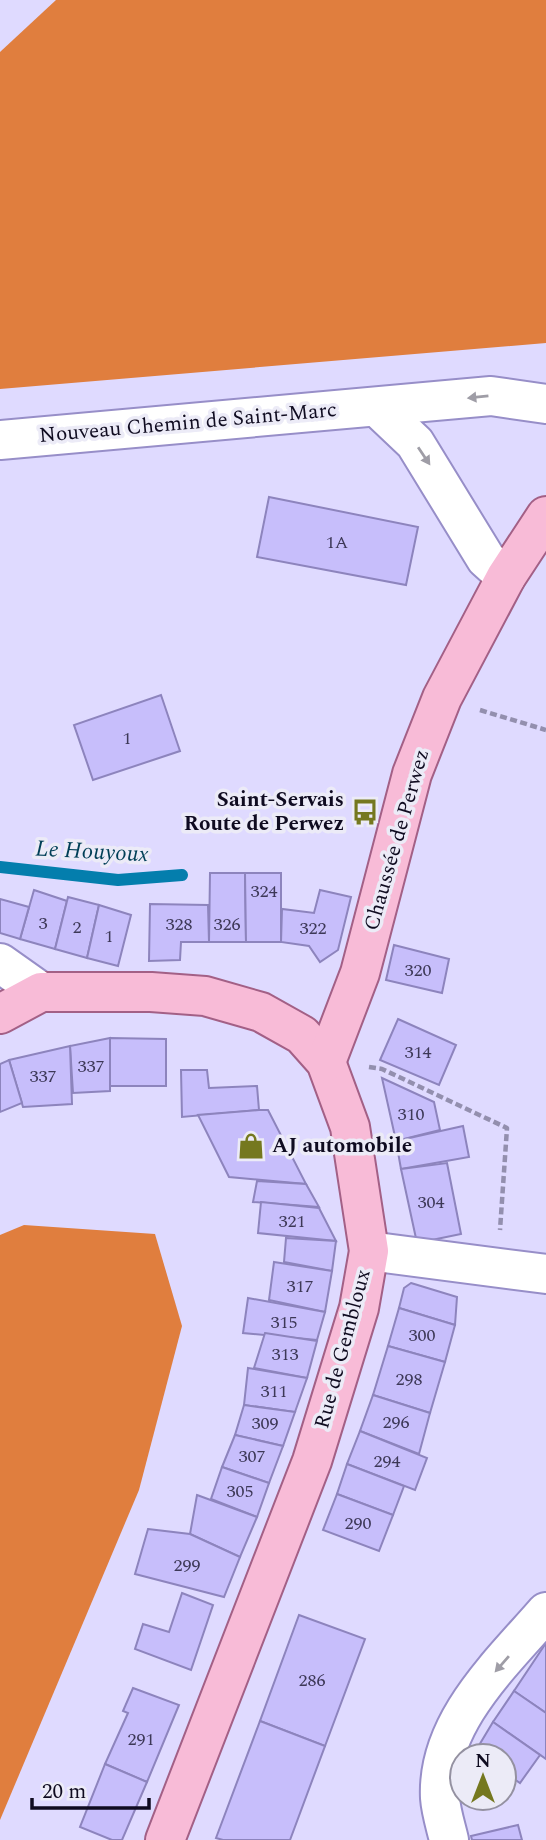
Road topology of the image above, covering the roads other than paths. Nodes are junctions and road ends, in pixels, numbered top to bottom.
1 (546, 404) edge
2 (377, 407) junction
3 (0, 440) edge
4 (546, 516) edge
5 (506, 577) junction
6 (0, 963) edge
7 (41, 992) junction
8 (0, 1014) edge
9 (326, 1062) junction
10 (369, 1251) junction
11 (546, 1274) edge
12 (546, 1612) edge
13 (165, 1840) edge
14 (449, 1840) edge

1 -> 2 street, Nouveau Chemin de Saint-Marc
2 - 3 street, Nouveau Chemin de Saint-Marc
2 -> 5 street
4 - 5 main road, Chaussée de Perwez
5 - 9 main road, Chaussée de Perwez
6 - 7 street
7 - 8 main road, Rue de Gembloux
7 - 9 main road, Rue de Gembloux
9 - 10 main road, Rue de Gembloux
10 - 11 street
10 - 13 main road, Rue de Gembloux
12 -> 14 street

